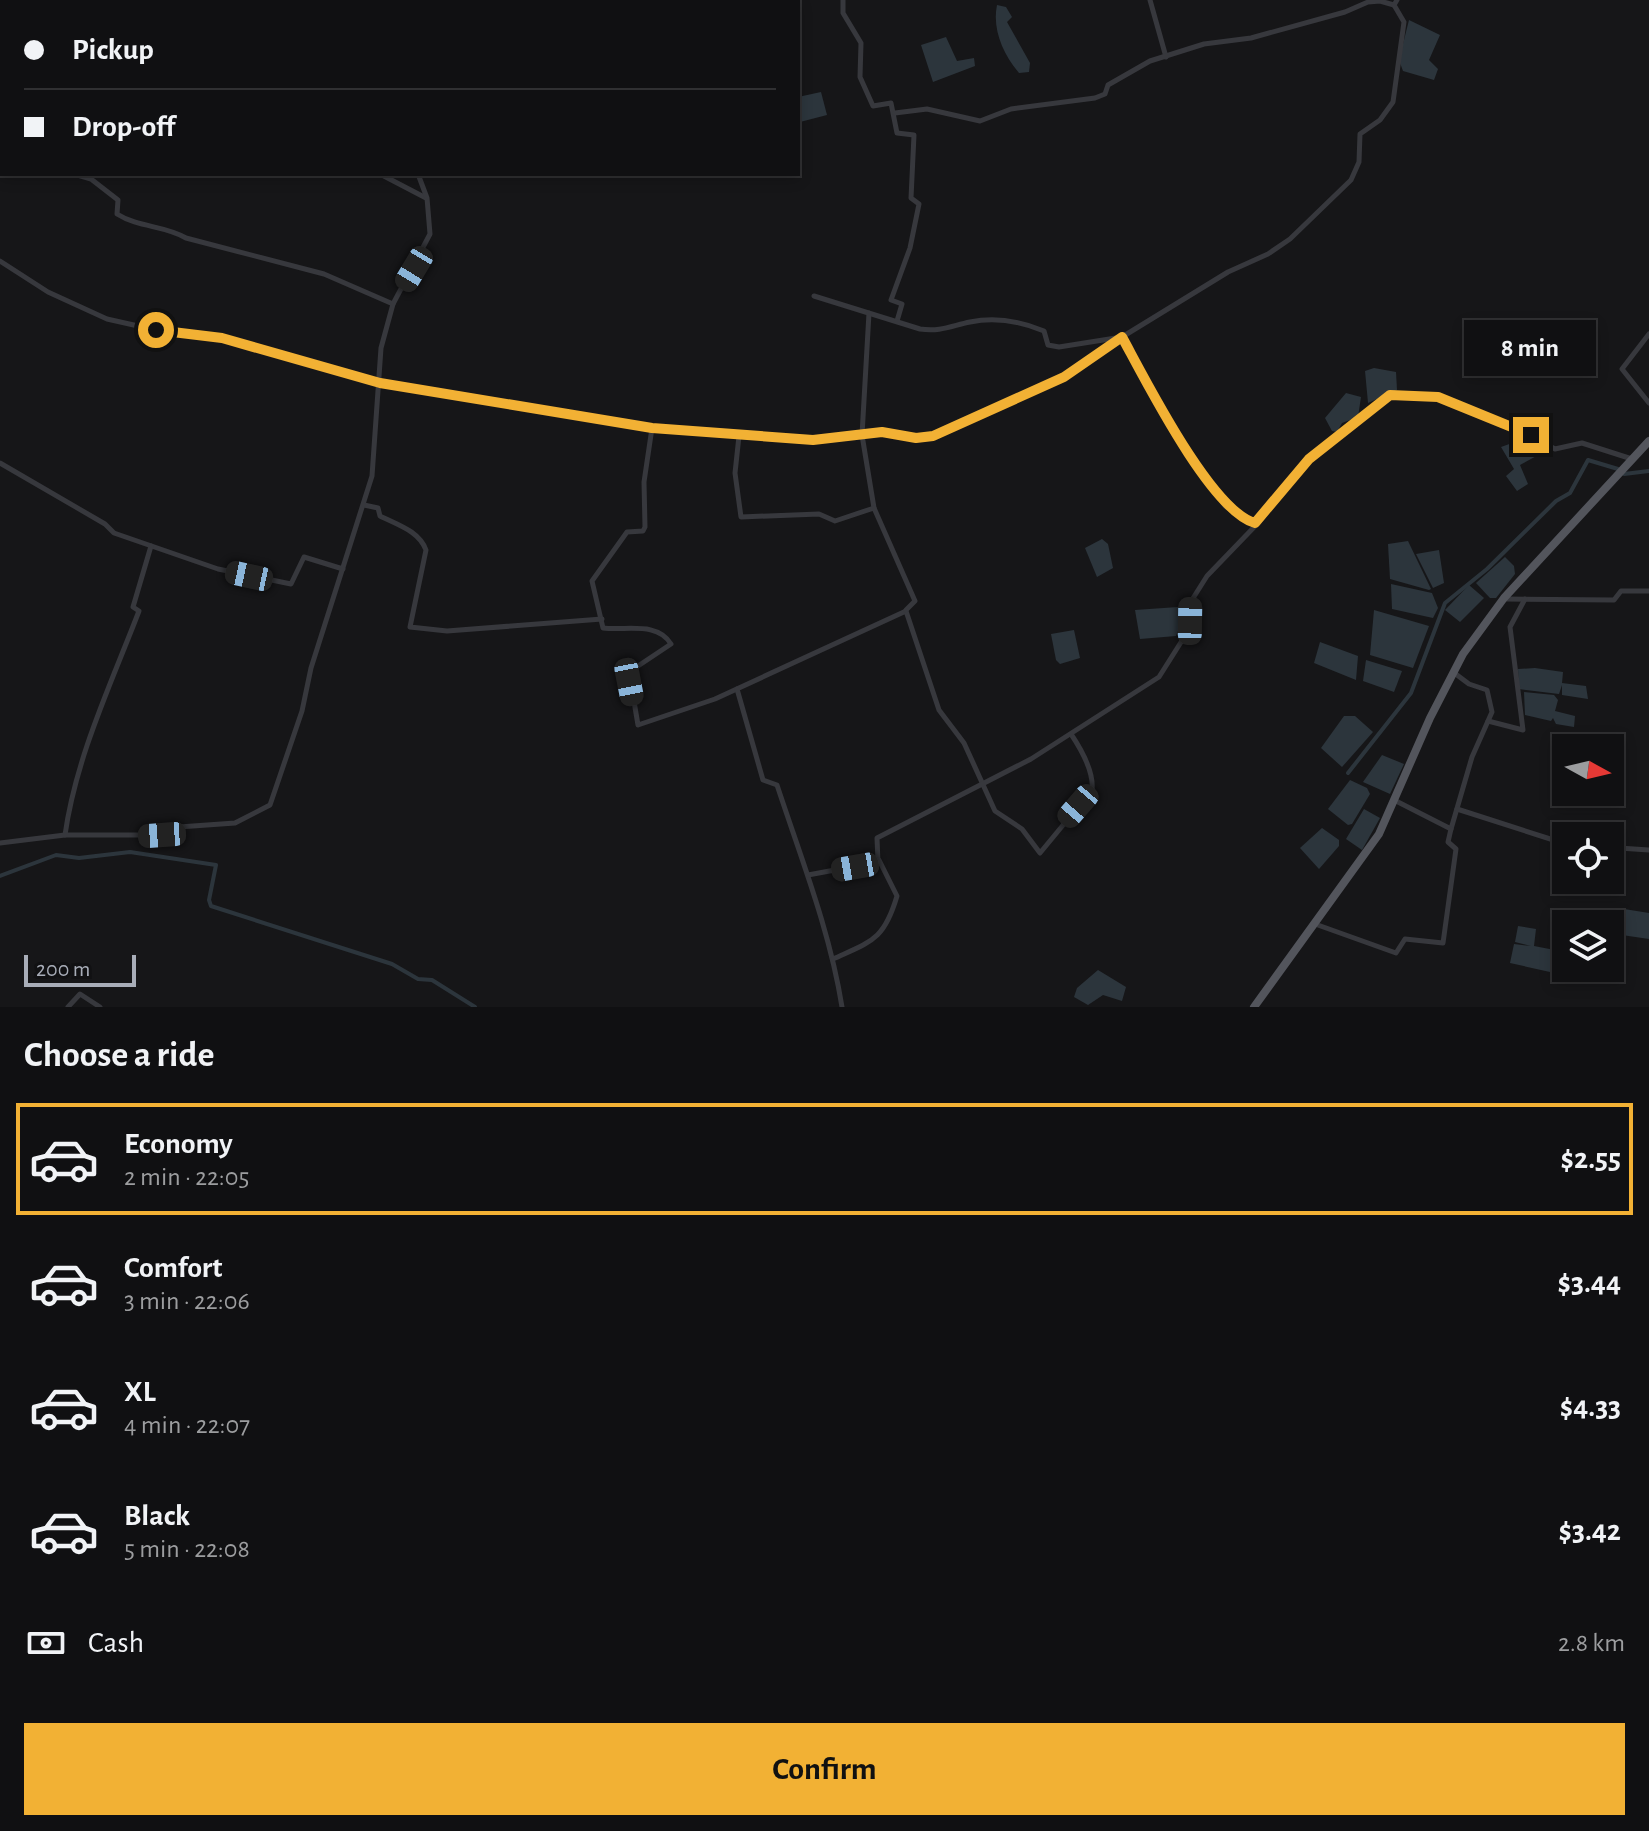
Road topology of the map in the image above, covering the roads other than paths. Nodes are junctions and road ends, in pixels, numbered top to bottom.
1 (843, 0) edge
2 (1150, 0) edge
3 (1395, 3) edge
4 (1166, 57) junction
5 (895, 113) junction
6 (81, 176) edge
7 (384, 176) edge
8 (419, 176) edge
9 (427, 198) junction
10 (0, 261) edge
11 (814, 296) dead end
12 (393, 304) junction
13 (869, 313) junction
14 (897, 321) junction
15 (1649, 334) edge
16 (1122, 337) junction
17 (380, 383) junction
18 (1649, 403) edge
19 (652, 428) junction
20 (862, 435) junction
21 (739, 436) junction
22 (1649, 441) edge
23 (1632, 459) junction
24 (0, 463) edge
25 (364, 505) junction
26 (874, 508) junction
27 (1259, 522) junction
28 (151, 546) junction
29 (343, 569) junction
30 (1649, 591) edge
31 (1504, 598) junction
32 (1525, 599) junction
33 (906, 611) junction
34 (602, 619) junction
35 (1453, 672) junction
36 (737, 689) junction
37 (1488, 721) junction
38 (1071, 734) junction
39 (981, 785) junction
40 (1396, 801) junction
41 (1457, 809) junction
42 (1451, 829) junction
43 (65, 835) junction
44 (1552, 840) edge
45 (0, 843) edge
46 (1624, 848) edge
47 (1649, 850) edge
48 (879, 860) junction
49 (808, 875) junction
50 (1315, 924) junction
51 (833, 959) junction
52 (68, 1007) edge
53 (100, 1007) edge
54 (842, 1007) edge
55 (1254, 1007) edge

1 - 5 street
2 - 4 street
3 - 4 street
3 - 16 street
4 - 5 street
5 - 14 street
6 - 12 street
7 - 9 street
8 - 9 street
9 - 12 street
10 - 17 street
11 - 13 street
12 - 17 street
13 - 14 street
13 - 20 street
14 - 16 street
15 - 18 street
16 - 20 street
16 - 27 street
17 - 19 street
17 - 25 street
19 - 21 street
19 - 34 street
20 - 21 street
20 - 26 street
21 - 26 street
22 - 23 main road
23 - 27 street
23 - 31 main road
24 - 28 street
25 - 29 street
25 - 34 street
26 - 33 street
27 - 38 street
28 - 29 street
28 - 43 street
29 - 43 street
30 - 32 street
31 - 32 street
31 - 35 main road
32 - 37 street
33 - 36 street
33 - 39 street
34 - 36 street
35 - 37 street
35 - 40 main road
36 - 49 street
37 - 41 street
38 - 39 street
38 - 39 street
39 - 48 street
40 - 42 street
40 - 50 main road
41 - 42 street
41 - 44 street
42 - 50 street
43 - 45 street
46 - 47 street
48 - 49 street
48 - 51 street
49 - 51 street
50 - 55 main road
51 - 54 street
52 - 53 street

